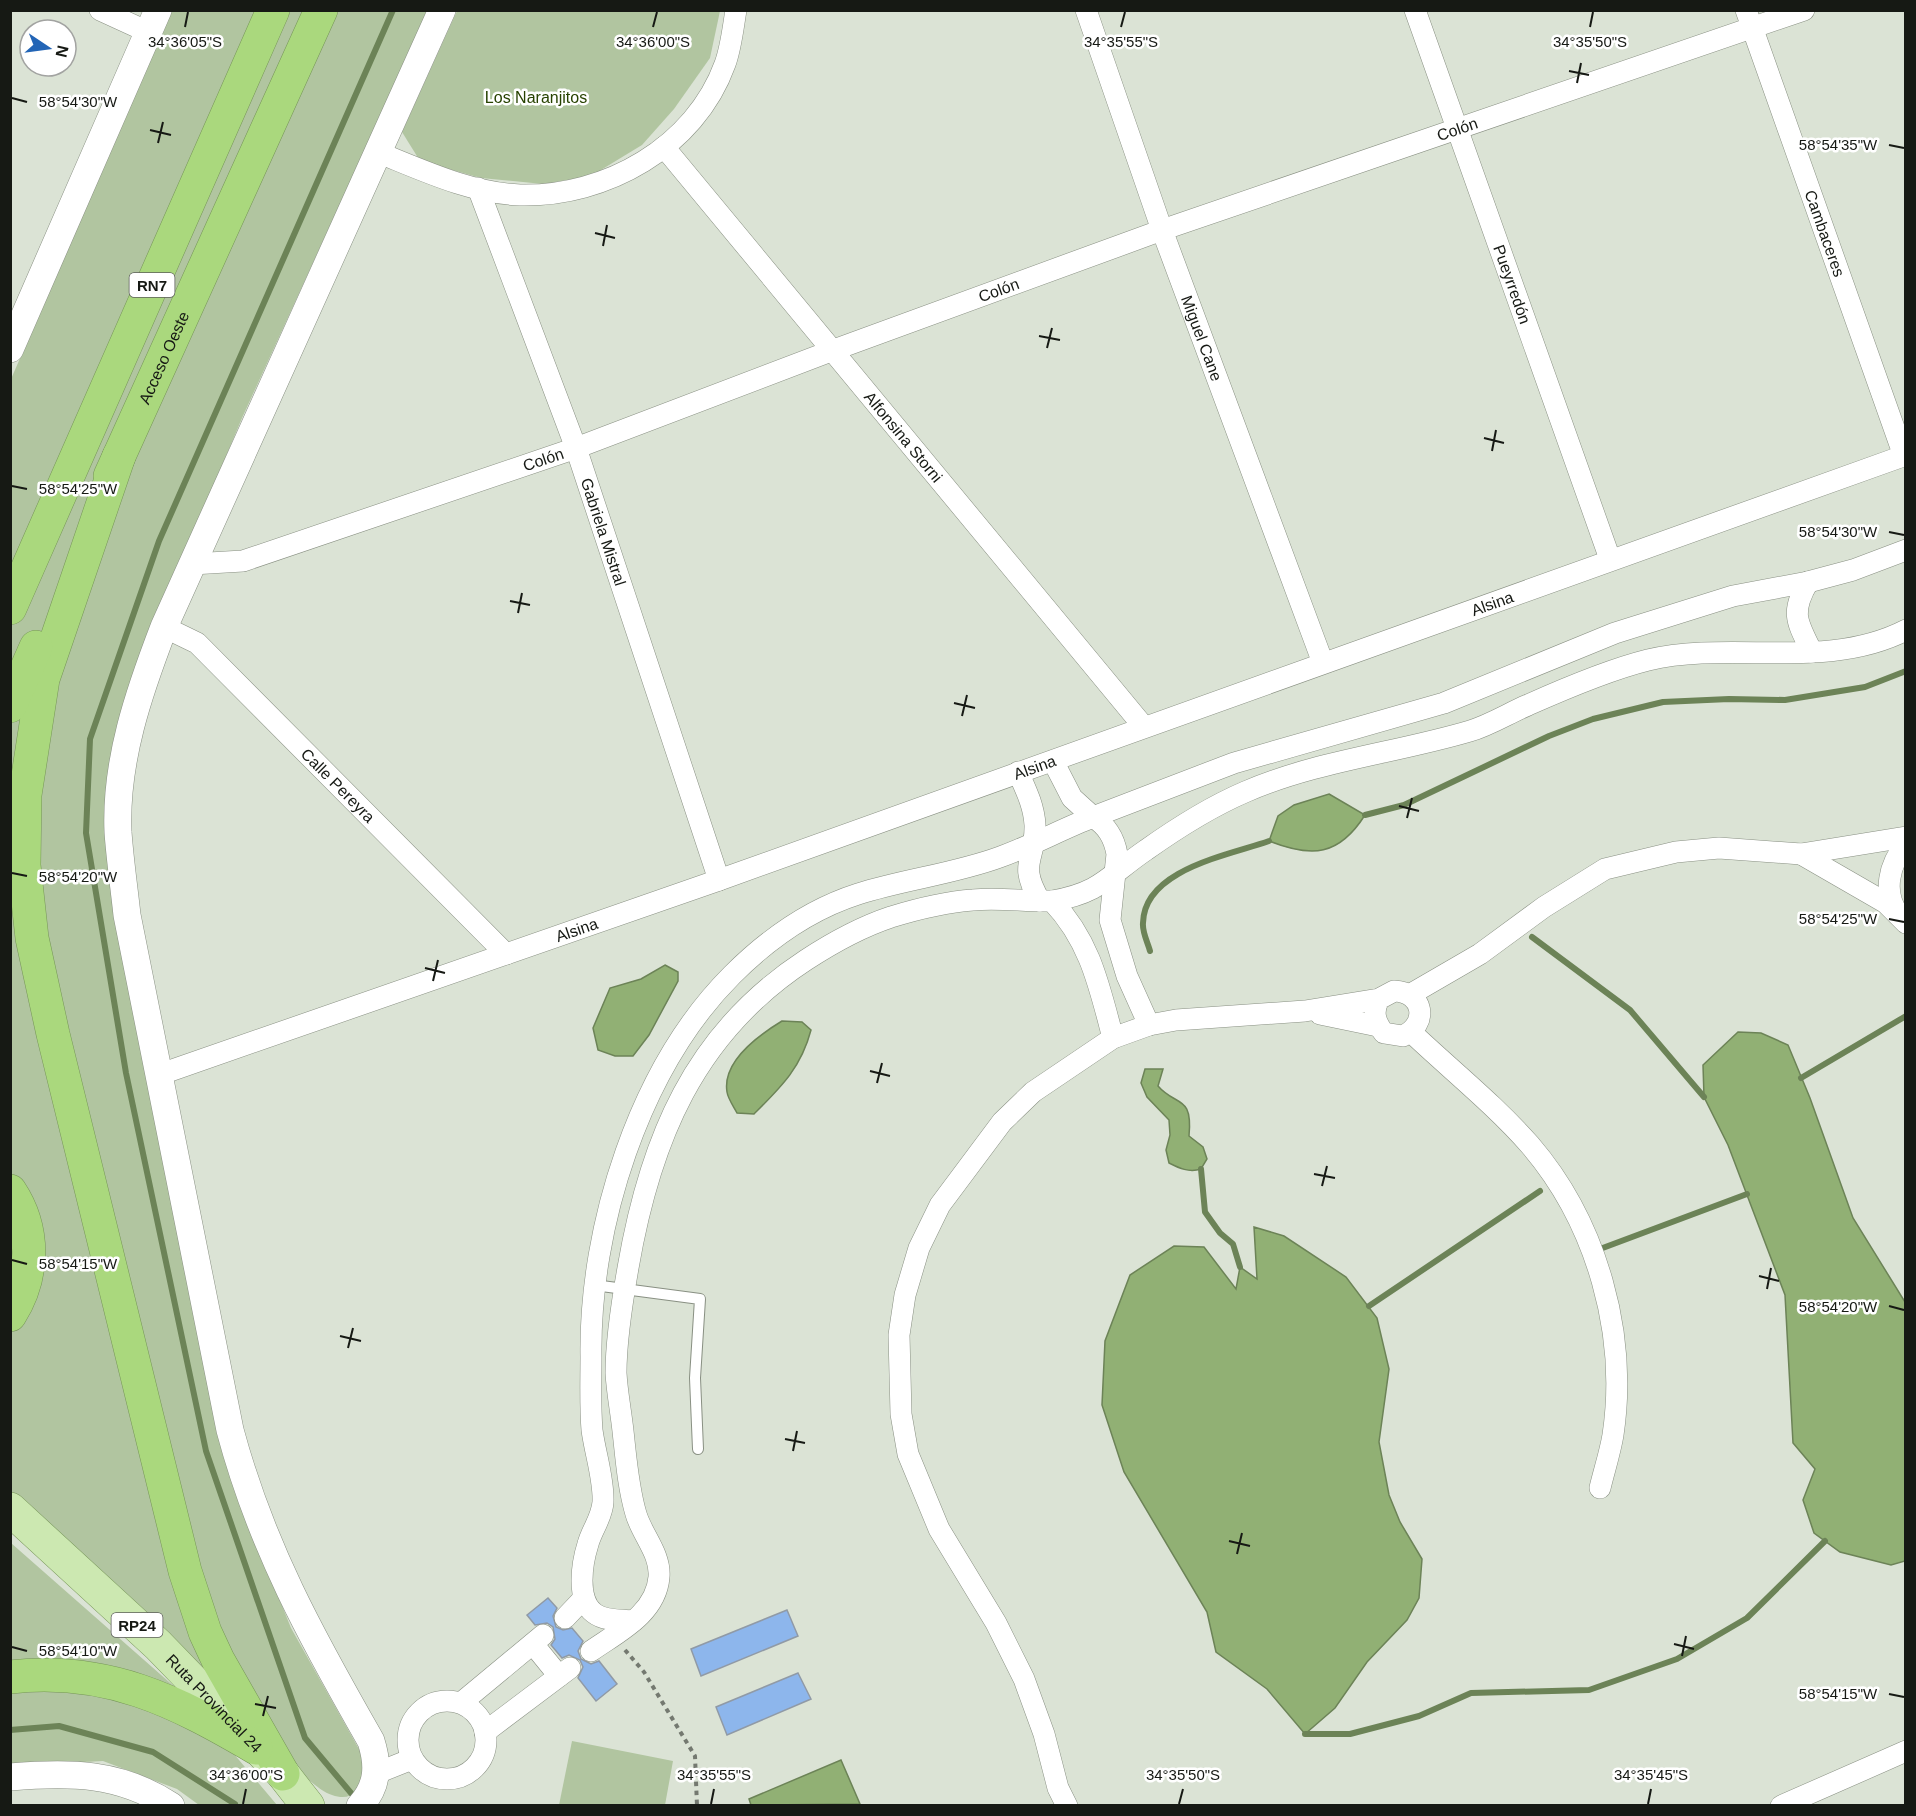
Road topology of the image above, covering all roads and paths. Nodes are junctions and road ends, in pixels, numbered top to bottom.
1 (100, 10) edge
2 (273, 10) edge
3 (321, 10) edge
4 (442, 10) edge
5 (736, 10) edge
6 (1086, 10) edge
7 (1415, 10) edge
8 (1804, 10) edge
9 (1749, 20) edge
10 (153, 21) edge
11 (1457, 131) junction
12 (664, 147) junction
13 (377, 152) junction
14 (478, 188) junction
15 (1162, 230) junction
16 (10, 349) edge
17 (831, 351) junction
18 (576, 448) junction
19 (119, 456) junction
20 (1905, 456) edge
21 (1905, 550) edge
22 (1610, 559) junction
23 (31, 560) junction
24 (192, 564) junction
25 (1808, 582) junction
26 (10, 598) edge
27 (10, 608) edge
28 (164, 627) junction
29 (1905, 630) edge
30 (1812, 652) junction
31 (1323, 663) junction
32 (43, 679) junction
33 (10, 706) edge
34 (1144, 727) junction
35 (1053, 761) junction
36 (10, 769) edge
37 (1018, 772) junction
38 (1093, 817) junction
39 (1905, 837) edge
40 (1034, 841) junction
41 (1905, 844) edge
42 (1801, 854) junction
43 (1115, 876) junction
44 (719, 880) junction
45 (1046, 901) junction
46 (1905, 923) edge
47 (506, 954) junction
48 (1411, 994) junction
49 (1379, 999) junction
50 (1305, 1011) junction
51 (1149, 1025) junction
52 (1378, 1026) junction
53 (1411, 1032) junction
54 (1113, 1038) junction
55 (161, 1074) junction
56 (10, 1191) edge
57 (594, 1285) junction
58 (624, 1288) junction
59 (10, 1315) edge
60 (698, 1449) dead end
61 (629, 1480) junction
62 (601, 1486) junction
63 (1600, 1488) dead end
64 (10, 1509) edge
65 (584, 1598) junction
66 (565, 1618) dead end
67 (633, 1621) junction
68 (612, 1636) junction
69 (591, 1651) dead end
70 (10, 1677) edge
71 (460, 1703) junction
72 (485, 1732) junction
73 (256, 1748) junction
74 (1905, 1752) edge
75 (412, 1759) junction
76 (377, 1773) junction
77 (283, 1774) junction
78 (10, 1777) edge
79 (171, 1806) edge
80 (308, 1806) edge
81 (360, 1806) edge
82 (697, 1806) edge
83 (1067, 1806) edge
84 (1780, 1806) edge

1 - 10 street
2 - 23 highway, RN7
3 - 19 highway, Acceso Oeste / RN7
4 - 13 street
5 - 12 street
6 - 15 street, Miguel Cane
7 - 11 street, Pueyrredón
8 - 9 street, Colón
9 - 11 street, Colón
9 - 20 street, Cambaceres
10 - 16 street
11 - 15 street, Colón
11 - 22 street, Pueyrredón
12 - 14 street
12 - 17 street, Alfonsina Storni
13 - 14 street
13 - 24 street
14 - 18 street, Gabriela Mistral
15 - 17 street, Colón
15 - 31 street, Miguel Cane
17 - 18 street, Colón
17 - 34 street, Alfonsina Storni
18 - 24 street, Colón
18 - 44 street, Gabriela Mistral
19 - 32 highway
19 - 33 highway, Acceso Oeste / RN7
20 - 22 street, Alsina
21 - 25 street
22 - 31 street, Alsina
23 - 26 highway
23 - 27 highway, RN7
24 - 28 street
25 - 30 street
25 - 38 street
28 - 47 street, Calle Pereyra
28 - 55 street
29 - 30 street
30 - 43 street
31 - 34 street, Alsina
32 - 36 highway
32 - 77 highway
34 - 35 street, Alsina
35 - 37 street, Alsina
35 - 38 street
37 - 40 street
37 - 44 street, Alsina
38 - 40 street
38 - 43 street
39 - 42 street
40 - 45 street
40 - 57 street
41 - 46 street
42 - 46 street
42 - 48 street
43 - 45 street
43 - 51 street
44 - 47 street, Alsina
45 - 54 street
45 - 58 street
47 - 55 street, Alsina
48 - 49 street
48 - 53 street
49 - 50 street
49 - 52 street
50 - 51 street
50 - 52 street
51 - 54 street
52 - 53 street
53 - 63 street
54 - 83 street
55 - 76 street
56 - 59 highway
57 - 58 lane
57 - 62 street
58 - 60 lane
58 - 61 street
61 - 62 street
61 - 67 street
62 - 65 street
64 - 73 main road, Ruta Provincial 24 / RP24
65 - 66 street
65 - 67 street
67 - 68 street
68 - 69 street
68 - 82 path
70 - 73 highway
71 - 72 street
71 - 72 street
71 - 75 street
72 - 75 street
73 - 77 main road, Ruta Provincial 24 / RP24
74 - 84 street
75 - 76 street
76 - 81 street
77 - 80 main road, Ruta Provincial 24 / RP24
78 - 79 street

